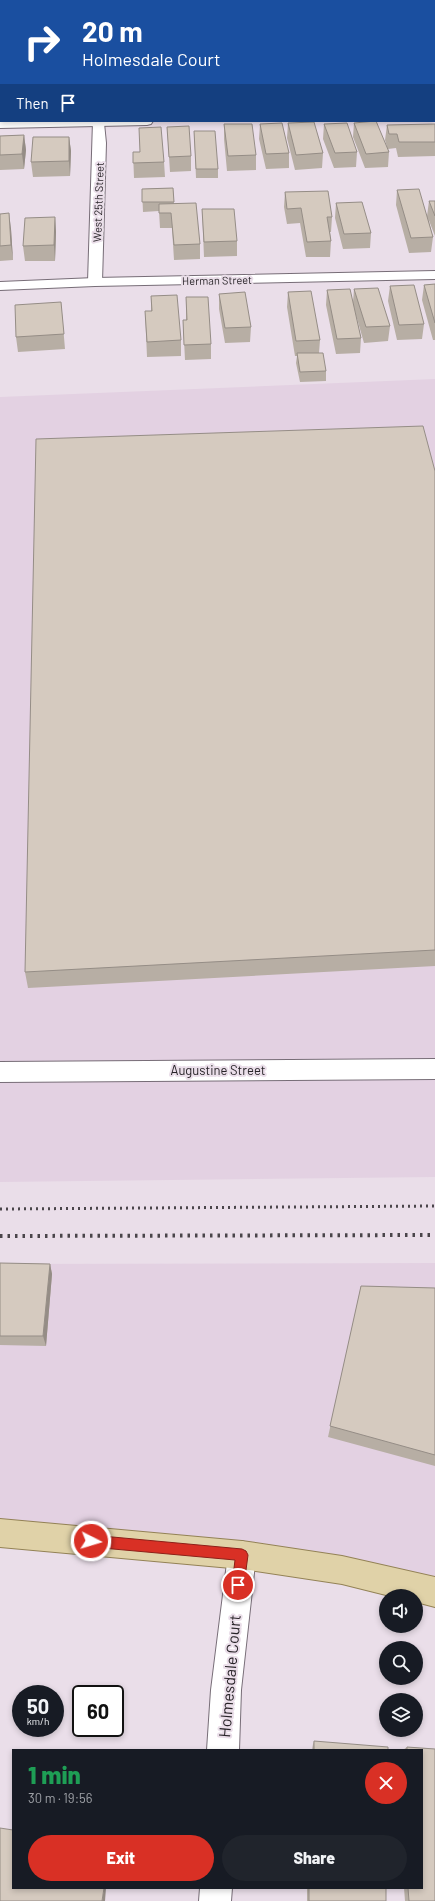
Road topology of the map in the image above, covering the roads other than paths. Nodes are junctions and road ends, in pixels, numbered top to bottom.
1 (122, 122) edge
2 (98, 123) junction
3 (0, 124) edge
4 (435, 275) edge
5 (94, 282) junction
6 (0, 286) edge
7 (435, 1069) edge
8 (0, 1072) edge
9 (0, 1533) edge
10 (242, 1555) junction
11 (435, 1592) edge
12 (223, 1749) edge
13 (216, 1889) edge
14 (215, 1901) edge

1 - 2 street
2 - 3 street
2 - 5 street, West 25th Street
4 - 5 street, Herman Street
5 - 6 street, Herman Street
7 - 8 street, Augustine Street
9 - 10 main road
10 - 11 main road
10 - 12 street, Holmesdale Court
13 - 14 street

